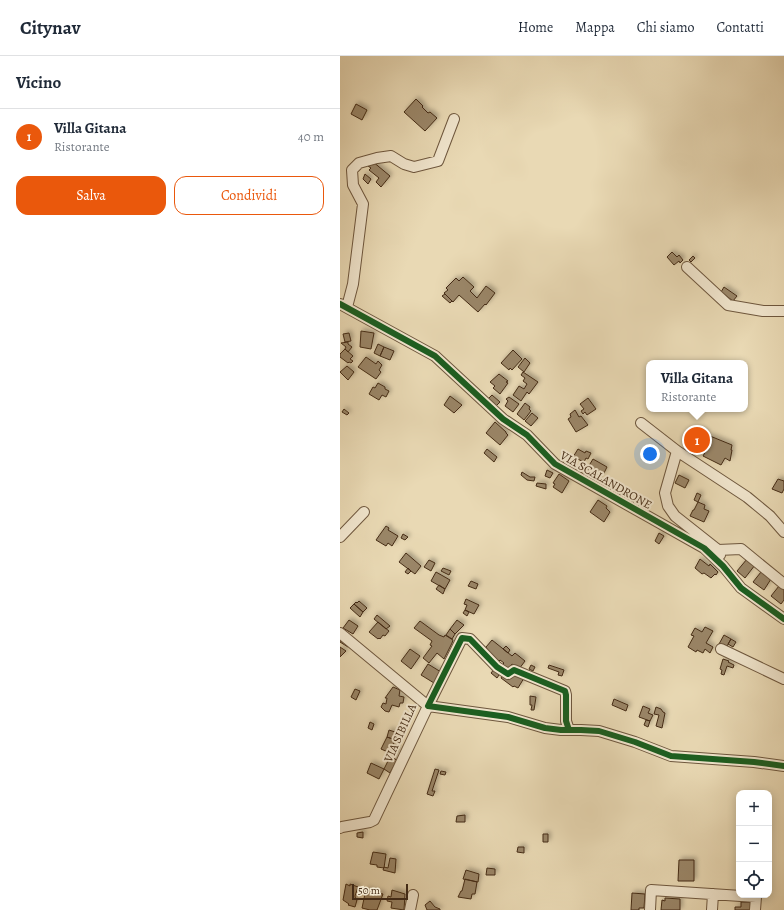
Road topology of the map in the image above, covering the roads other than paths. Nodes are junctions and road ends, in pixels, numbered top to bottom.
1 (454, 119) dead end
2 (687, 267) dead end
3 (343, 306) edge
4 (784, 312) edge
5 (641, 423) dead end
6 (677, 451) junction
7 (364, 512) dead end
8 (784, 532) edge
9 (340, 537) edge
10 (718, 550) junction
11 (723, 566) junction
12 (784, 584) edge
13 (784, 619) edge
14 (340, 633) edge
15 (721, 649) dead end
16 (784, 679) edge
17 (428, 706) junction
18 (569, 730) junction
19 (784, 766) edge
20 (340, 828) edge
21 (713, 894) junction
22 (414, 895) dead end
23 (410, 910) edge
24 (650, 910) edge
25 (712, 910) edge
26 (755, 910) edge

1 - 3 street
2 - 4 street
3 - 11 street, VIA SCALANDRONE
5 - 6 street
6 - 8 street
6 - 10 street
7 - 9 street
10 - 11 street
10 - 12 street
11 - 13 street, VIA SCALANDRONE
14 - 17 street, VIA SIBILLA
15 - 16 street
17 - 18 street
17 - 18 street
17 - 20 street, VIA SIBILLA
18 - 19 street
21 - 24 street
21 - 25 street
21 - 26 street
22 - 23 street

